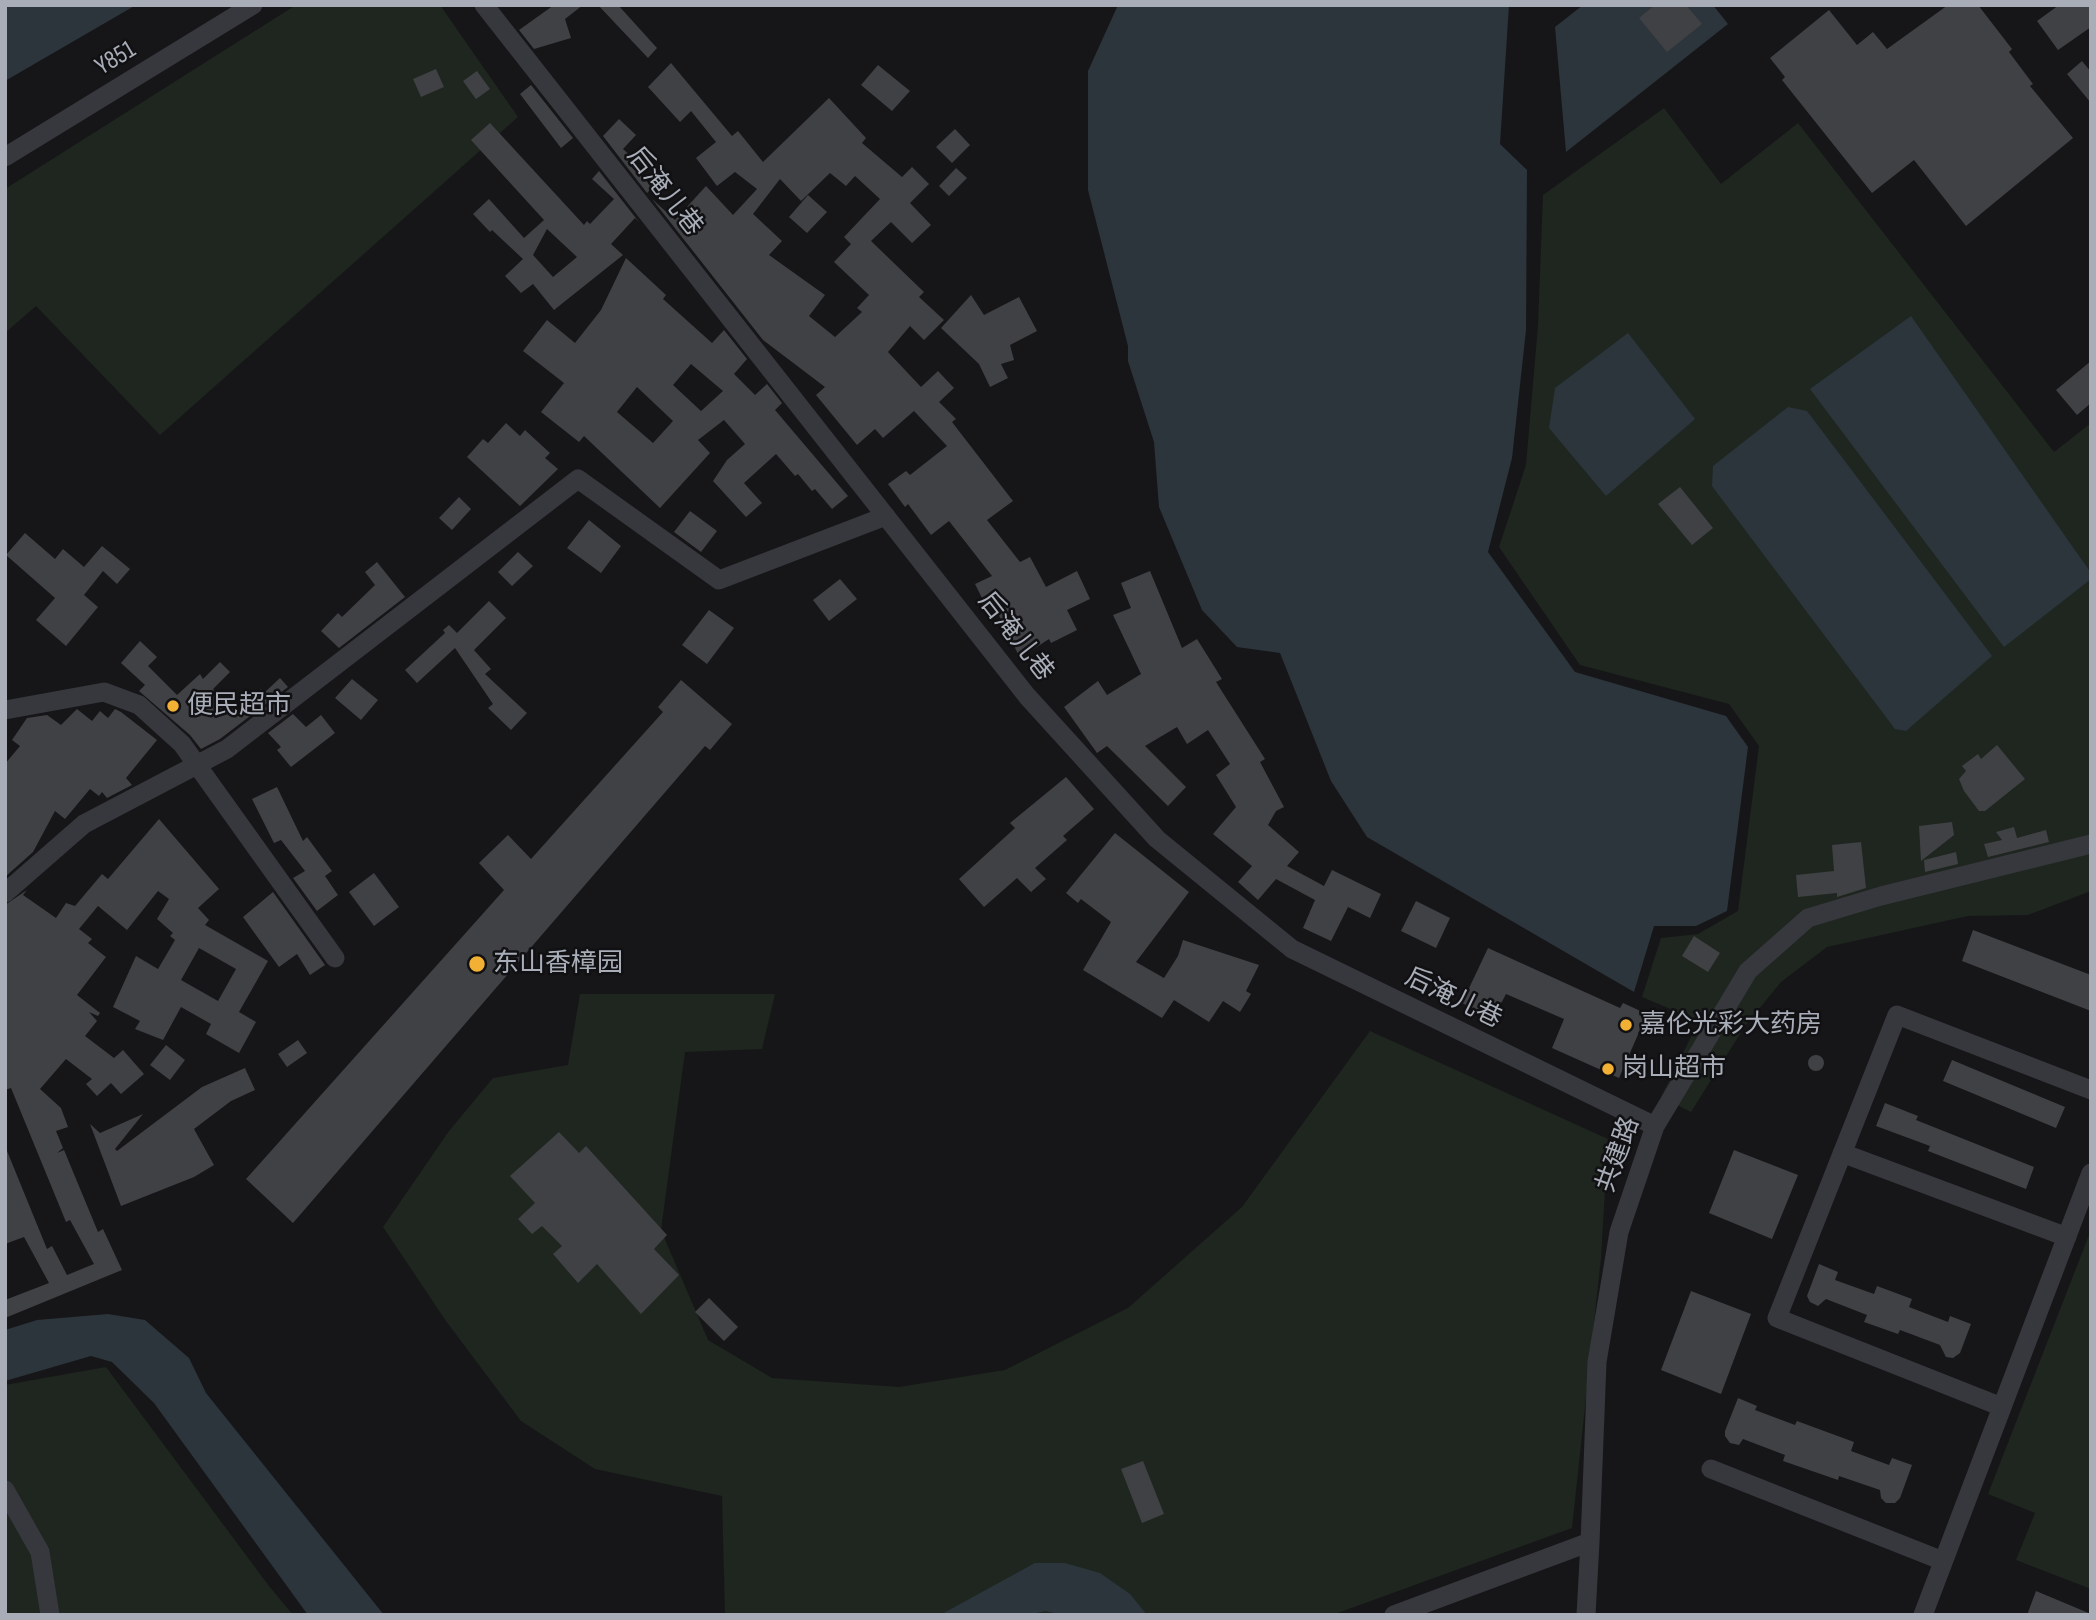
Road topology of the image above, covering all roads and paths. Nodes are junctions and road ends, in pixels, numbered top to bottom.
1 (253, 5) edge
2 (484, 5) edge
3 (5, 157) edge
4 (886, 516) junction
5 (5, 710) edge
6 (197, 765) junction
7 (2091, 844) edge
8 (5, 893) edge
9 (335, 958) dead end
10 (2091, 1090) edge
11 (1655, 1126) junction
12 (1842, 1153) junction
13 (2091, 1174) edge
14 (2067, 1237) junction
15 (2002, 1407) junction
16 (1711, 1469) dead end
17 (5, 1490) edge
18 (1590, 1542) junction
19 (1943, 1560) junction
20 (50, 1615) edge
21 (1394, 1615) edge
22 (1586, 1615) edge
23 (1923, 1615) edge

1 - 3 street, Y851
2 - 4 street, 后淹儿巷
4 - 6 street
4 - 11 street, 后淹儿巷
5 - 6 street
6 - 8 street
6 - 9 street
7 - 11 street, 共建路
10 - 12 street
11 - 18 street, 共建路
12 - 14 street
12 - 15 street
13 - 14 street
14 - 15 street
15 - 19 street
16 - 19 street
17 - 20 street
18 - 21 street
18 - 22 street, 共建路
19 - 23 street

